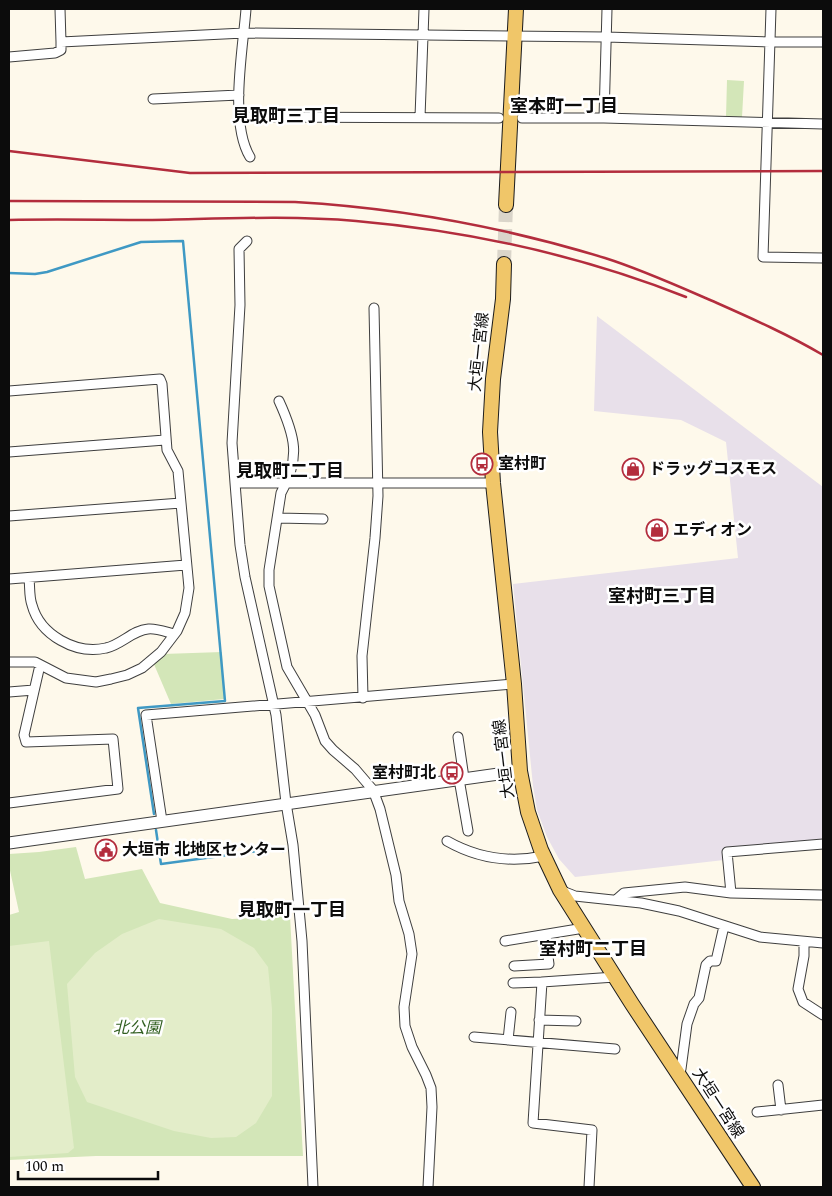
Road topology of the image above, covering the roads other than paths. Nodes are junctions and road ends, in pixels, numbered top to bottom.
1 (60, 9) edge
2 (246, 9) edge
3 (424, 9) edge
4 (516, 9) edge
5 (607, 9) edge
6 (771, 9) edge
7 (244, 33) junction
8 (423, 36) junction
9 (515, 36) junction
10 (606, 37) junction
11 (61, 42) junction
12 (770, 42) junction
13 (823, 42) edge
14 (9, 57) edge
15 (239, 95) junction
16 (153, 99) dead end
17 (240, 117) junction
18 (420, 117) junction
19 (499, 118) dead end
20 (522, 118) dead end
21 (604, 118) junction
22 (766, 122) junction
23 (823, 124) edge
24 (250, 157) dead end
25 (506, 205) tunnel mouth
26 (247, 241) dead end
27 (823, 258) edge
28 (504, 264) tunnel mouth
29 (374, 308) dead end
30 (9, 391) edge
31 (279, 401) dead end
32 (165, 440) junction
33 (9, 452) edge
34 (235, 483) junction
35 (493, 483) junction
36 (287, 484) junction
37 (376, 484) junction
38 (181, 503) junction
39 (9, 516) edge
40 (278, 518) junction
41 (323, 519) dead end
42 (186, 566) junction
43 (29, 578) junction
44 (9, 579) edge
45 (174, 634) junction
46 (9, 662) edge
47 (40, 665) junction
48 (514, 684) junction
49 (34, 690) junction
50 (9, 692) edge
51 (363, 698) junction
52 (308, 701) junction
53 (273, 705) junction
54 (458, 737) dead end
55 (520, 771) junction
56 (462, 779) junction
57 (373, 790) junction
58 (9, 803) edge
59 (286, 803) junction
60 (162, 821) junction
61 (468, 831) dead end
62 (447, 841) dead end
63 (9, 843) edge
64 (823, 844) edge
65 (544, 856) junction
66 (560, 890) junction
67 (731, 893) junction
68 (823, 895) edge
69 (616, 900) junction
70 (724, 926) junction
71 (584, 928) junction
72 (545, 934) junction
73 (505, 941) dead end
74 (804, 942) junction
75 (823, 943) edge
76 (514, 966) dead end
77 (615, 977) junction
78 (542, 982) junction
79 (513, 983) dead end
80 (511, 1012) dead end
81 (823, 1015) edge
82 (539, 1020) junction
83 (576, 1021) dead end
84 (474, 1037) dead end
85 (508, 1040) junction
86 (538, 1043) junction
87 (615, 1049) dead end
88 (681, 1069) dead end
89 (778, 1085) dead end
90 (823, 1105) edge
91 (781, 1110) junction
92 (757, 1112) dead end
93 (313, 1187) edge
94 (428, 1187) edge
95 (589, 1187) edge
96 (753, 1187) edge

1 - 11 street
2 - 7 street
3 - 8 street
4 - 9 main road
5 - 10 street
6 - 12 street
7 - 8 street
7 - 11 street
7 - 15 street
8 - 9 street
8 - 18 street
9 - 10 street
9 - 25 main road
10 - 12 street
10 - 21 street
11 - 14 street
12 - 13 street
12 - 22 street
15 - 16 street
15 - 17 street
17 - 18 street
17 - 24 street
18 - 19 street
20 - 21 street
21 - 22 street
22 - 23 street
22 - 27 street
26 - 34 street
28 - 35 main road, 大垣一宮線
29 - 37 street
30 - 32 street
31 - 36 street
32 - 33 street
32 - 38 street
34 - 36 street
34 - 53 street
35 - 37 street
35 - 48 main road, 大垣一宮線
36 - 37 street
36 - 40 street
37 - 51 street
38 - 39 street
38 - 42 street
40 - 41 street
40 - 52 street
42 - 43 street
42 - 45 street
43 - 44 street
43 - 45 street
45 - 47 street
46 - 47 street
47 - 49 street
48 - 51 street
48 - 55 main road, 大垣一宮線
49 - 50 street
49 - 58 street
51 - 52 street
52 - 53 street
52 - 57 street
53 - 59 street
53 - 60 street
54 - 56 street
55 - 56 street
55 - 65 main road, 大垣一宮線
56 - 57 street
56 - 61 street
57 - 59 street
57 - 94 street
59 - 60 street
59 - 93 street
60 - 63 street
62 - 65 street
64 - 67 street
65 - 66 main road, 大垣一宮線
66 - 69 street
66 - 71 main road, 大垣一宮線
67 - 68 street
67 - 69 street
69 - 70 street
70 - 74 street
70 - 88 street
71 - 72 street
71 - 77 main road, 大垣一宮線
72 - 73 street
72 - 76 street
74 - 75 street
74 - 81 street
77 - 78 street
77 - 96 main road, 大垣一宮線
78 - 79 street
78 - 82 street
80 - 85 street
82 - 83 street
82 - 86 street
84 - 85 street
85 - 86 street
86 - 87 street
86 - 95 street
89 - 91 street
90 - 91 street
91 - 92 street

